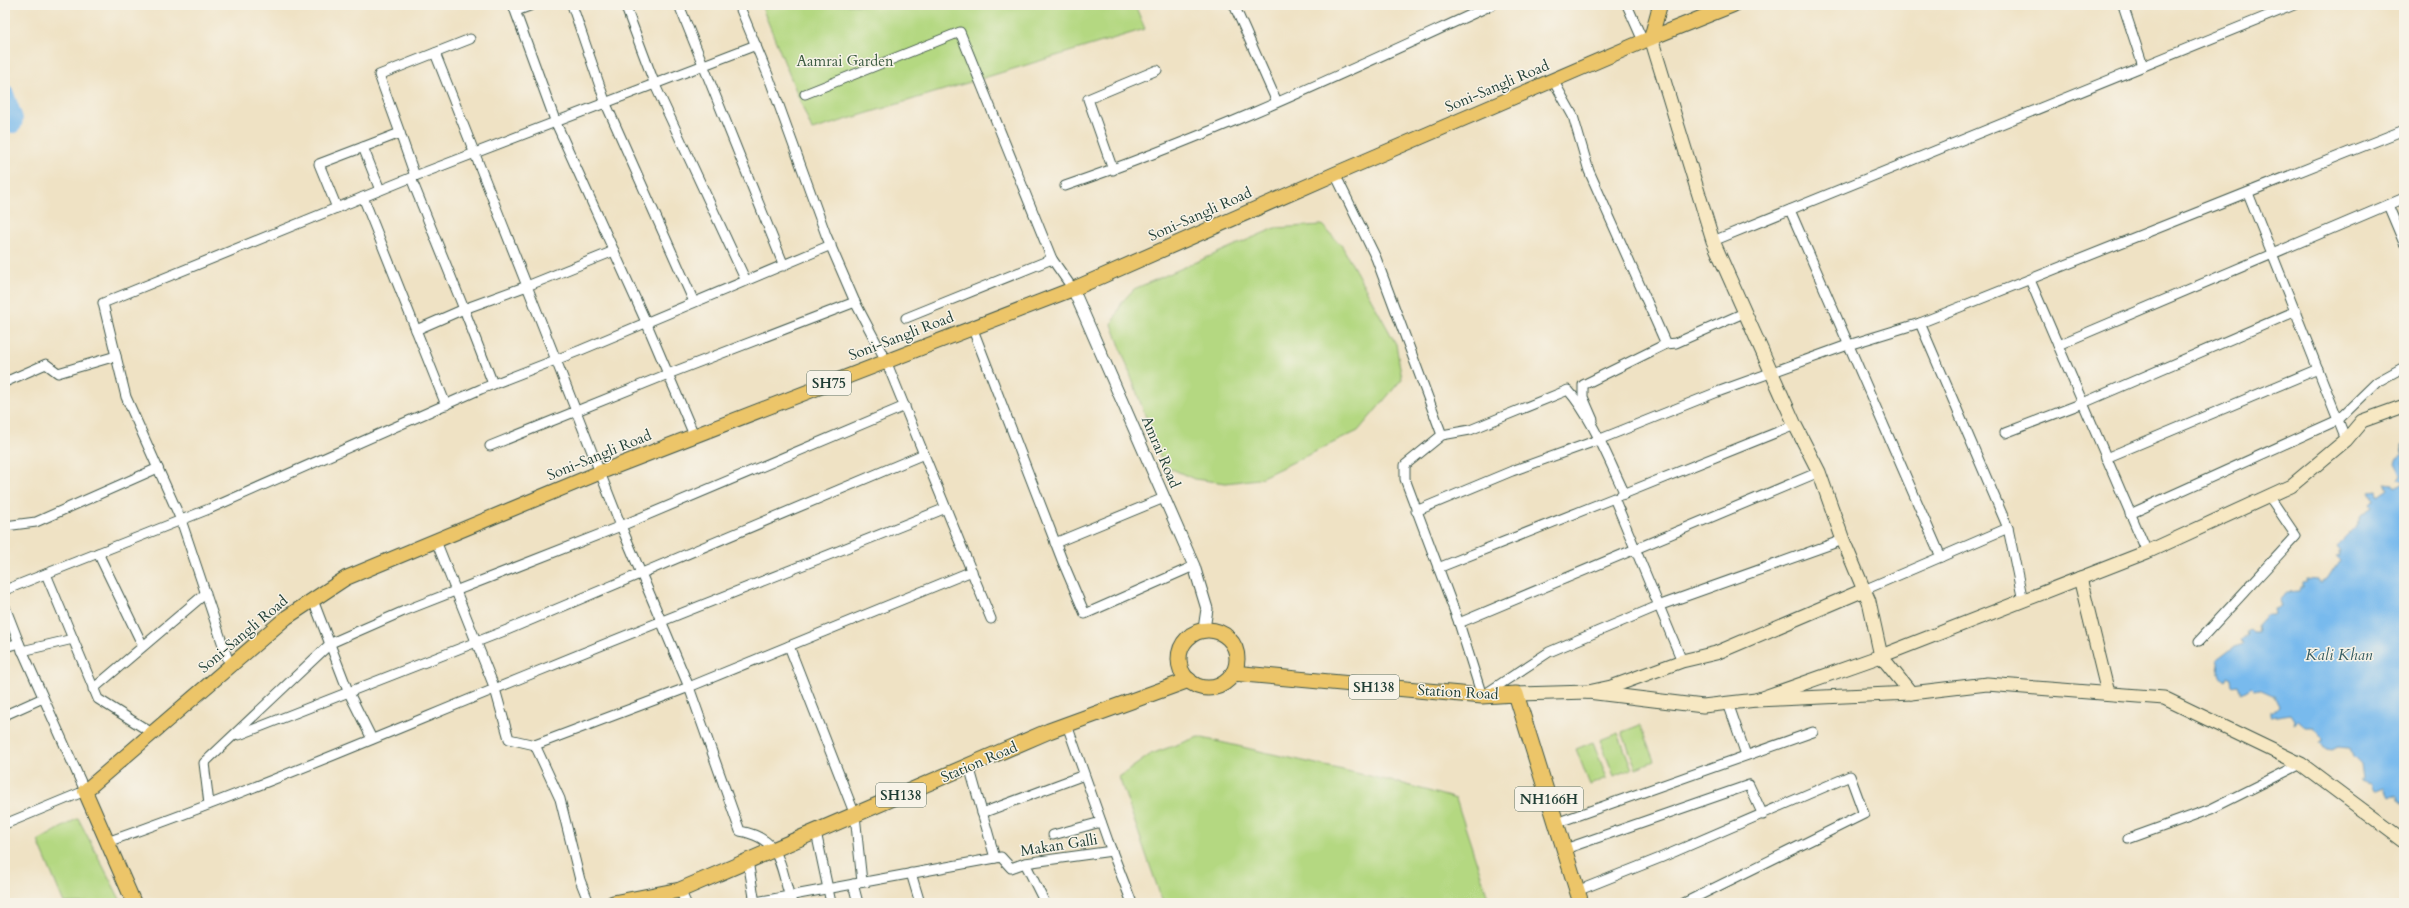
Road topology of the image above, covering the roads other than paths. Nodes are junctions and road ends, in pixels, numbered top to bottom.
1 (532, 5) edge
2 (572, 5) edge
3 (625, 5) edge
4 (679, 5) edge
5 (739, 5) edge
6 (1234, 5) edge
7 (1492, 5) edge
8 (1627, 5) edge
9 (1660, 5) edge
10 (1733, 5) edge
11 (2123, 5) edge
12 (2294, 5) edge
13 (515, 8) edge
14 (470, 39) dead end
15 (1647, 40) junction
16 (756, 45) junction
17 (435, 53) junction
18 (702, 66) junction
19 (2143, 66) junction
20 (1156, 70) dead end
21 (1553, 80) junction
22 (655, 85) junction
23 (805, 94) dead end
24 (1277, 102) junction
25 (606, 104) junction
26 (556, 123) junction
27 (2404, 130) edge
28 (400, 133) junction
29 (363, 147) junction
30 (474, 154) junction
31 (1113, 170) junction
32 (1335, 174) junction
33 (413, 177) junction
34 (1065, 186) dead end
35 (380, 190) junction
36 (2248, 193) junction
37 (363, 197) junction
38 (2404, 198) edge
39 (2388, 205) junction
40 (337, 208) junction
41 (1790, 210) junction
42 (1713, 241) junction
43 (2404, 243) edge
44 (831, 245) junction
45 (614, 251) junction
46 (2273, 254) junction
47 (1052, 259) junction
48 (784, 266) junction
49 (2030, 280) junction
50 (746, 281) junction
51 (527, 286) junction
52 (1073, 289) junction
53 (694, 302) junction
54 (855, 302) junction
55 (464, 309) junction
56 (2296, 311) junction
57 (1746, 312) junction
58 (906, 318) dead end
59 (646, 322) junction
60 (1920, 323) junction
61 (972, 326) junction
62 (416, 330) junction
63 (1666, 344) junction
64 (1850, 345) junction
65 (2058, 345) junction
66 (116, 356) junction
67 (556, 360) junction
68 (886, 361) junction
69 (2404, 367) edge
70 (2318, 369) junction
71 (1773, 373) junction
72 (668, 374) junction
73 (5, 382) edge
74 (493, 384) junction
75 (2083, 403) junction
76 (446, 404) junction
77 (905, 406) junction
78 (2404, 406) edge
79 (577, 411) junction
80 (2338, 420) junction
81 (1795, 425) junction
82 (2006, 434) dead end
83 (1442, 435) junction
84 (694, 436) junction
85 (1598, 440) junction
86 (2346, 440) junction
87 (490, 446) dead end
88 (924, 454) junction
89 (2106, 458) junction
90 (158, 468) junction
91 (601, 472) junction
92 (1819, 472) junction
93 (1625, 494) junction
94 (2269, 496) junction
95 (1164, 498) junction
96 (1614, 498) junction
97 (946, 508) junction
98 (1416, 512) junction
99 (2130, 514) junction
100 (181, 520) junction
101 (5, 526) edge
102 (621, 526) junction
103 (2008, 528) junction
104 (1843, 540) junction
105 (436, 541) junction
106 (1055, 543) junction
107 (1635, 550) junction
108 (2147, 552) junction
109 (98, 553) junction
110 (1940, 557) junction
111 (1194, 566) junction
112 (1438, 568) junction
113 (972, 571) junction
114 (46, 574) junction
115 (641, 574) junction
116 (2080, 578) junction
117 (5, 590) edge
118 (456, 590) junction
119 (1864, 590) junction
120 (206, 593) junction
121 (314, 600) junction
122 (2023, 601) junction
123 (1658, 606) junction
124 (5, 607) edge
125 (991, 618) dead end
126 (7, 620) edge
127 (661, 621) junction
128 (1459, 624) junction
129 (1204, 629) junction
130 (73, 639) junction
131 (2199, 641) dead end
132 (476, 642) junction
133 (331, 643) junction
134 (143, 646) junction
135 (789, 646) junction
136 (5, 647) edge
137 (20, 647) junction
138 (1881, 656) junction
139 (1682, 661) junction
140 (230, 666) junction
141 (1232, 673) junction
142 (1189, 680) junction
143 (689, 687) junction
144 (94, 689) junction
145 (495, 689) junction
146 (348, 691) junction
147 (1588, 692) junction
148 (1911, 693) junction
149 (2108, 693) junction
150 (1516, 694) junction
151 (1482, 696) junction
152 (43, 698) junction
153 (1756, 700) junction
154 (1728, 703) junction
155 (5, 715) edge
156 (1067, 725) junction
157 (1813, 732) dead end
158 (152, 733) junction
159 (234, 736) junction
160 (372, 739) junction
161 (535, 745) junction
162 (1746, 755) junction
163 (2301, 764) junction
164 (969, 766) junction
165 (1084, 776) junction
166 (85, 791) junction
167 (209, 804) junction
168 (982, 813) junction
169 (1763, 814) junction
170 (855, 815) junction
171 (1101, 822) junction
172 (1556, 822) junction
173 (5, 824) edge
174 (816, 832) junction
175 (1053, 835) dead end
176 (2128, 839) dead end
177 (2404, 841) edge
178 (107, 842) junction
179 (775, 849) junction
180 (1565, 849) junction
181 (1112, 851) junction
182 (995, 858) junction
183 (748, 861) junction
184 (1025, 863) junction
185 (911, 873) junction
186 (858, 883) junction
187 (828, 888) junction
188 (683, 897) edge
189 (1579, 897) edge
190 (791, 899) edge
191 (753, 902) edge
192 (134, 903) edge
193 (589, 903) edge
194 (613, 903) edge
195 (831, 903) edge
196 (858, 903) edge
197 (920, 903) edge
198 (1045, 903) edge
199 (1132, 903) edge
200 (1684, 903) edge

1 - 13 street
2 - 25 street
3 - 22 street
4 - 18 street
5 - 16 street
6 - 24 street
7 - 24 street
8 - 15 street
9 - 15 main road
10 - 15 main road, Soni-Sangli Road / SH75
11 - 19 street
12 - 19 street
13 - 26 street
14 - 17 street
15 - 21 main road, Soni-Sangli Road / SH75
15 - 42 main road
16 - 18 street
16 - 44 street
17 - 28 street
17 - 30 street
18 - 22 street
18 - 48 street
19 - 41 street
20 - 31 street
21 - 32 main road, Soni-Sangli Road / SH75
21 - 63 street
22 - 25 street
22 - 50 street
23 - 47 street
24 - 31 street
25 - 26 street
25 - 53 street
26 - 30 street
26 - 45 street
27 - 36 street
28 - 29 street
28 - 33 street
29 - 35 street
29 - 40 street
30 - 33 street
30 - 51 street
31 - 34 street
32 - 52 main road, Soni-Sangli Road / SH75
32 - 83 street
33 - 35 street
33 - 55 street
35 - 37 street
36 - 46 street
36 - 49 street
37 - 40 street
37 - 62 street
38 - 39 street
39 - 43 street
39 - 46 street
40 - 66 street
41 - 42 street
41 - 64 street
42 - 57 main road
44 - 48 street
44 - 54 street
45 - 51 street
45 - 59 street
46 - 56 street
46 - 65 street
47 - 52 street
47 - 58 street
48 - 50 street
49 - 60 street
49 - 65 street
50 - 53 street
51 - 55 street
51 - 67 street
52 - 61 main road, Soni-Sangli Road / SH75
52 - 95 street, Amrai Road
53 - 59 street
54 - 68 street
54 - 72 street
55 - 62 street
55 - 74 street
56 - 70 street
56 - 75 street
57 - 63 street
57 - 71 main road
59 - 67 street
59 - 72 street
60 - 64 street
60 - 103 street
61 - 68 main road, Soni-Sangli Road / SH75
61 - 106 street
62 - 76 street
63 - 85 street
64 - 71 street
64 - 110 street
65 - 75 street
66 - 73 street
66 - 90 street
67 - 74 street
67 - 79 street
68 - 77 street
68 - 84 main road, Soni-Sangli Road / SH75
69 - 80 street
70 - 80 street
70 - 89 street
71 - 81 main road
71 - 85 street
72 - 79 street
72 - 84 street
74 - 76 street
75 - 82 street
75 - 89 street
76 - 100 street
77 - 88 street
77 - 102 street
78 - 86 main road
79 - 87 street
79 - 91 street
80 - 86 street
80 - 99 street
81 - 92 main road
81 - 93 street
83 - 85 street
83 - 98 street
84 - 91 main road, Soni-Sangli Road / SH75
85 - 93 street
85 - 98 street
86 - 94 main road
88 - 97 street
88 - 115 street
89 - 99 street
90 - 100 street
90 - 101 street
91 - 102 street
91 - 105 main road, Soni-Sangli Road / SH75
92 - 104 main road
92 - 107 street
93 - 96 street
94 - 108 main road
94 - 131 street
95 - 106 street
95 - 111 street, Amrai Road
96 - 107 street
96 - 112 street
97 - 113 street
97 - 127 street
98 - 112 street
99 - 108 street
100 - 109 street
100 - 120 street
102 - 115 street
102 - 118 street
103 - 110 street
103 - 122 street
104 - 119 main road
104 - 123 street
105 - 118 street
105 - 121 main road, Soni-Sangli Road / SH75
106 - 111 street
107 - 123 street
107 - 128 street
108 - 116 main road
109 - 114 street
109 - 134 street
110 - 119 street
111 - 129 street, Amrai Road
112 - 128 street
113 - 125 street
113 - 135 street
114 - 117 street
114 - 130 street
115 - 127 street
115 - 132 street
116 - 122 main road
116 - 149 main road
118 - 132 street
118 - 133 street
119 - 138 main road
119 - 139 main road
120 - 134 street
120 - 140 street
121 - 133 street
121 - 140 main road, Soni-Sangli Road / SH75
122 - 138 main road
123 - 139 street
123 - 151 street
124 - 126 street
126 - 137 street
127 - 143 street
127 - 145 street
128 - 151 street
129 - 141 highway
129 - 142 highway
130 - 137 street
130 - 144 street
132 - 145 street
132 - 146 street
133 - 146 street
133 - 159 street
134 - 144 street
135 - 143 street
135 - 170 street
136 - 137 street
137 - 152 street
138 - 148 main road
138 - 153 main road
139 - 147 main road
140 - 158 main road, Soni-Sangli Road / SH75
141 - 142 highway
141 - 151 highway, Station Road / SH138
142 - 156 highway, Station Road / SH138
143 - 161 street
143 - 179 street
144 - 158 street
145 - 160 street
145 - 161 street
146 - 159 street
146 - 160 street
147 - 150 main road
147 - 154 main road
148 - 149 main road
148 - 153 main road
149 - 163 main road
150 - 151 highway, Station Road / SH138
150 - 172 highway, NH166H
152 - 155 street
152 - 166 street
153 - 154 main road
154 - 162 street
156 - 164 highway, Station Road / SH138
156 - 165 street
157 - 162 street
158 - 166 main road, Soni-Sangli Road / SH75
159 - 167 street
160 - 167 street
161 - 193 street
162 - 172 street
163 - 176 street
163 - 177 main road
164 - 168 street
164 - 170 highway, Station Road / SH138
165 - 168 street
165 - 171 street
166 - 173 street
166 - 178 main road
167 - 178 street
168 - 182 street
169 - 180 street
169 - 189 street
169 - 200 street
170 - 174 highway, Station Road / SH138
170 - 186 street
171 - 175 street
171 - 181 street
172 - 180 highway, NH166H
174 - 179 highway, Station Road / SH138
174 - 187 street
178 - 192 main road
179 - 183 highway, Station Road / SH138
179 - 190 street
180 - 189 highway, NH166H
181 - 184 street, Makan Galli
181 - 199 street
182 - 184 street, Makan Galli
182 - 185 street
183 - 188 highway, Station Road / SH138
183 - 191 street
184 - 198 street
185 - 186 street
185 - 197 street
186 - 187 street
186 - 196 street
187 - 190 street
187 - 195 street
188 - 194 highway, Station Road / SH138
190 - 191 street

